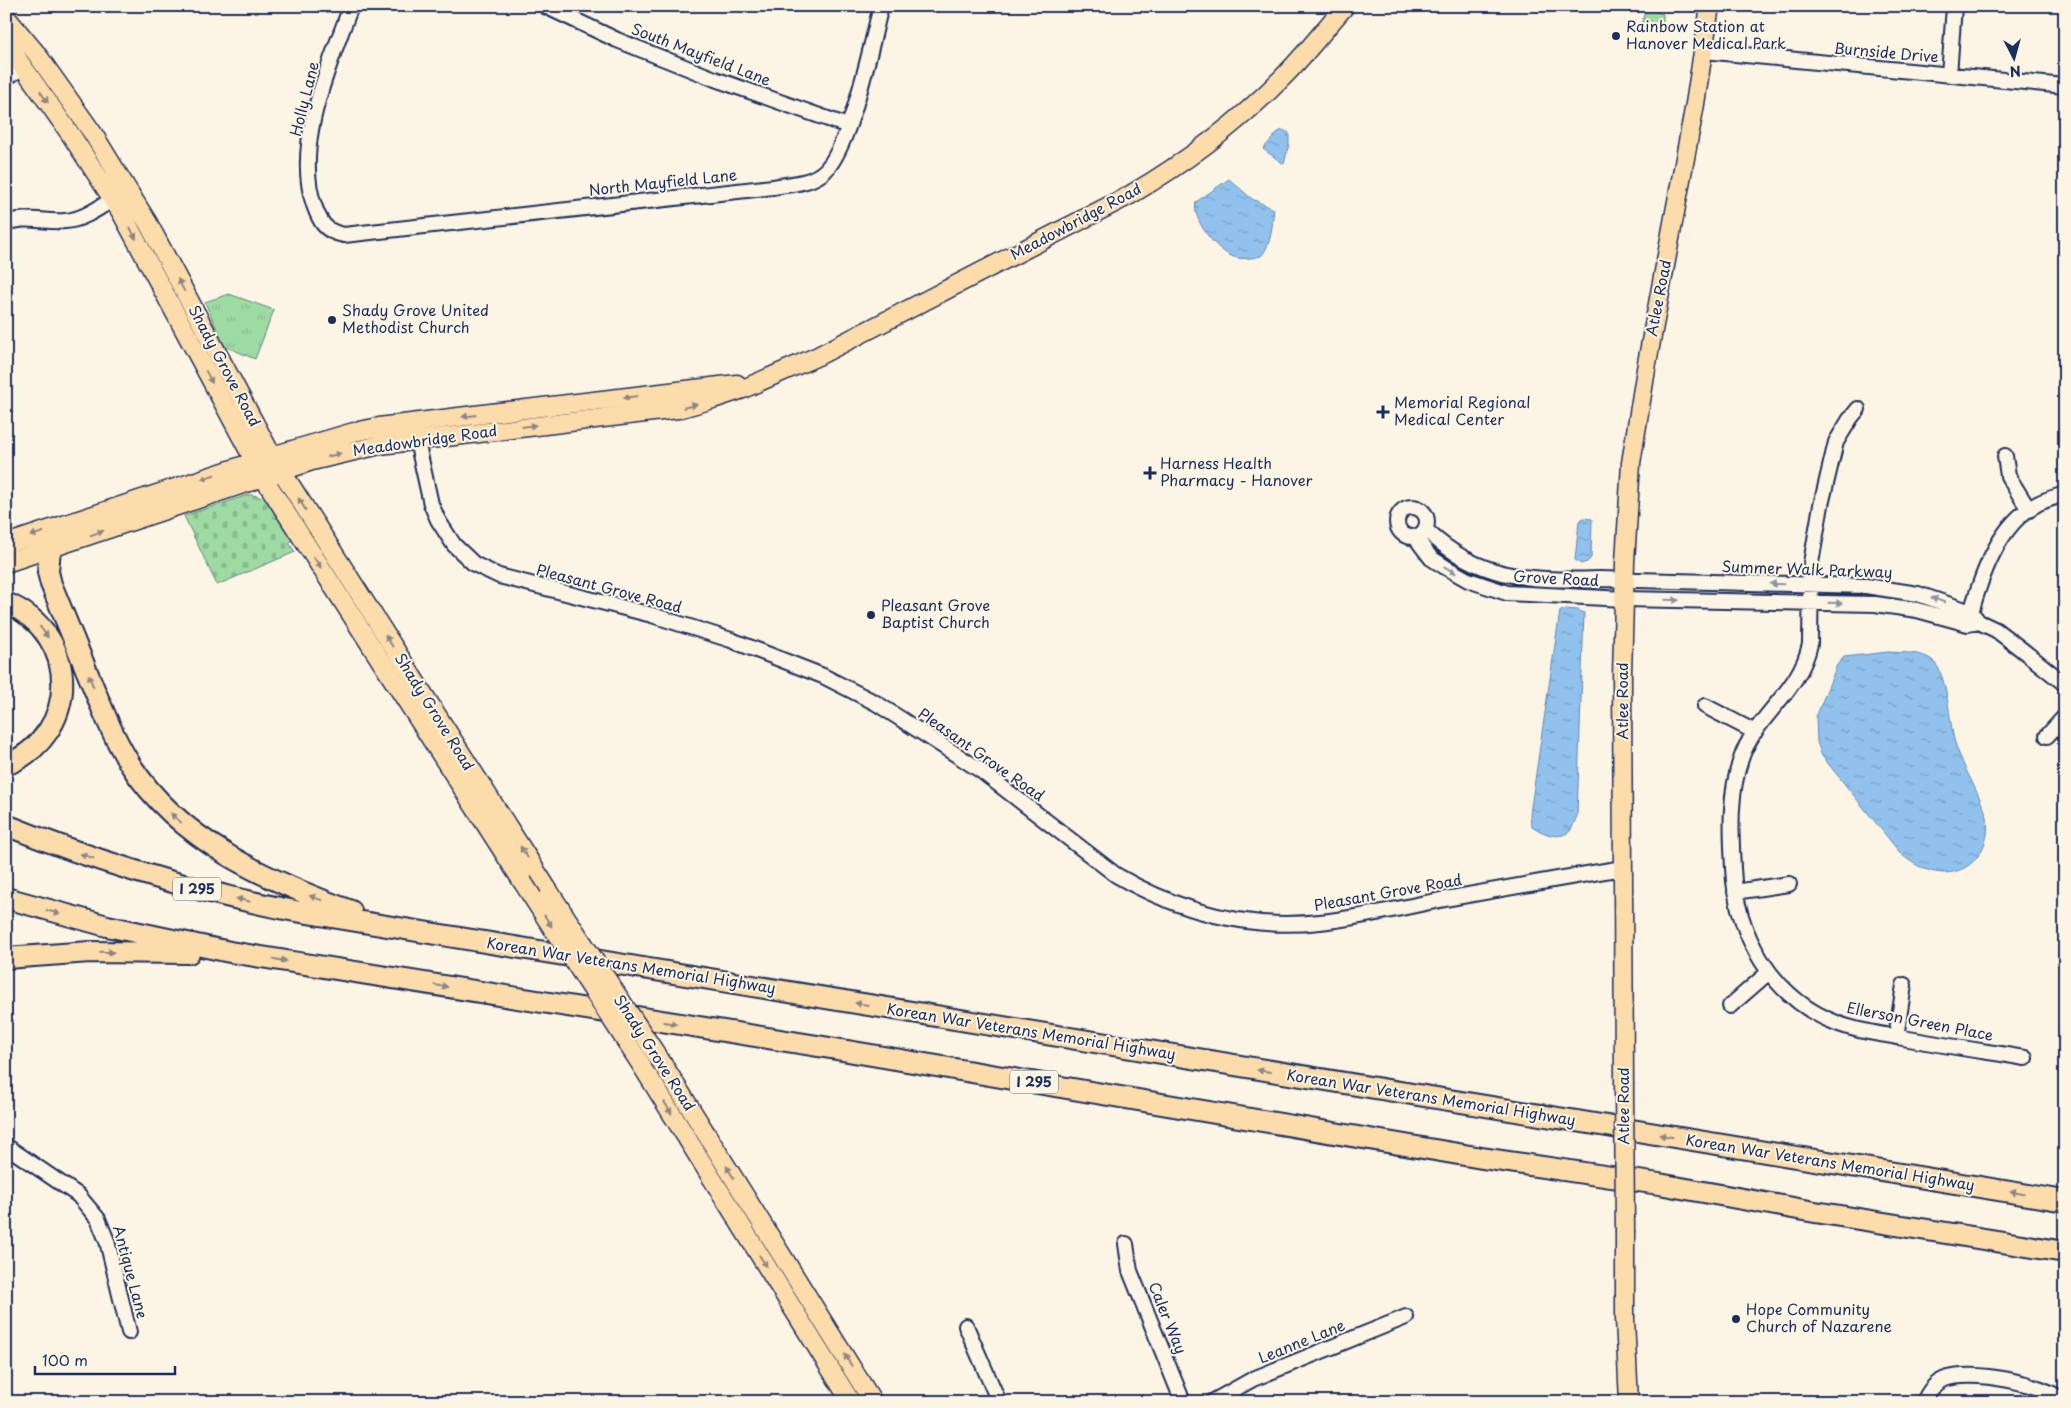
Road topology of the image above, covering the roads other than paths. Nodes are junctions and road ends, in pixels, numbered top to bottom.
1 (350, 6) edge
2 (545, 6) edge
3 (881, 6) edge
4 (1345, 6) edge
5 (1710, 6) edge
6 (1954, 6) edge
7 (6, 17) edge
8 (6, 43) edge
9 (1704, 51) junction
10 (23, 67) junction
11 (1949, 75) junction
12 (6, 78) edge
13 (2065, 86) edge
14 (848, 126) junction
15 (128, 190) junction
16 (113, 199) junction
17 (6, 223) edge
18 (327, 230) joint
19 (1858, 409) dead end
20 (415, 431) junction
21 (272, 456) junction
22 (2005, 456) dead end
23 (254, 462) junction
24 (281, 472) junction
25 (263, 478) junction
26 (2065, 494) edge
27 (2029, 510) junction
28 (6, 544) edge
29 (50, 549) junction
30 (6, 563) edge
31 (1624, 580) junction
32 (1811, 585) junction
33 (1624, 599) junction
34 (1811, 602) junction
35 (6, 603) edge
36 (1973, 620) junction
37 (2065, 684) edge
38 (1705, 706) dead end
39 (2065, 716) edge
40 (1755, 732) junction
41 (2047, 736) dead end
42 (6, 765) edge
43 (6, 825) edge
44 (1623, 868) junction
45 (1789, 884) dead end
46 (1735, 892) junction
47 (6, 898) edge
48 (395, 927) junction
49 (243, 954) junction
50 (6, 958) edge
51 (1769, 972) junction
52 (1904, 985) dead end
53 (1730, 1006) dead end
54 (1896, 1037) junction
55 (2024, 1058) dead end
56 (6, 1146) edge
57 (2065, 1201) edge
58 (755, 1213) junction
59 (739, 1223) junction
60 (1126, 1244) dead end
61 (2065, 1252) edge
62 (1406, 1317) dead end
63 (966, 1326) dead end
64 (129, 1332) dead end
65 (851, 1402) edge
66 (873, 1402) edge
67 (999, 1402) edge
68 (1183, 1402) edge
69 (1212, 1402) edge
70 (1629, 1402) edge
71 (1924, 1402) edge
72 (2065, 1402) edge

1 - 18 street, Holly Lane
2 - 14 street, South Mayfield Lane
3 - 14 street, North Mayfield Lane
4 - 20 main road, Meadowbridge Road
5 - 9 main road, Atlee Road
6 - 11 street
7 - 15 main road, Shady Grove Road
8 - 10 main road, Shady Grove Road
9 - 11 street, Burnside Drive
9 - 31 main road, Atlee Road
10 - 12 street
10 -> 16 main road, Shady Grove Road
11 - 13 street, Burnside Drive
14 - 18 street, North Mayfield Lane
15 - 16 street
21 -> 15 main road, Shady Grove Road
16 - 17 street
16 -> 23 main road, Shady Grove Road
19 - 32 street, Ellerson Green Place
20 - 21 main road, Meadowbridge Road
24 -> 20 main road, Meadowbridge Road
20 - 44 street, Pleasant Grove Road
21 - 23 main road, Meadowbridge Road
21 - 24 main road, Shady Grove Road
22 - 27 street
23 - 25 main road, Shady Grove Road
23 -> 28 main road, Meadowbridge Road
24 - 25 main road, Meadowbridge Road
58 -> 24 main road, Shady Grove Road, bridge
29 -> 25 main road, Meadowbridge Road
25 -> 59 main road, Shady Grove Road, bridge
26 - 27 street
27 - 36 street
29 - 30 main road, Meadowbridge Road
48 -> 29 highway
32 -> 31 street, Summer Walk Parkway
31 - 33 main road, Atlee Road
31 -> 33 street, Grove Road
32 - 34 street, Ellerson Green Place
36 -> 32 street, Summer Walk Parkway
33 -> 34 street, Summer Walk Parkway
33 - 44 main road, Atlee Road
34 -> 36 street, Summer Walk Parkway
34 - 40 street, Ellerson Green Place
35 -> 42 highway
36 - 37 street, Summer Walk Parkway
38 - 40 street
39 - 41 street
40 - 46 street, Ellerson Green Place
48 -> 43 highway, Korean War Veterans Memorial Highway / I 295
44 - 70 main road, Atlee Road, bridge
45 - 46 street
46 - 51 street, Ellerson Green Place
47 -> 49 highway, I 295
57 -> 48 highway, Korean War Veterans Memorial Highway / I 295
50 -> 49 highway
49 -> 61 highway, I 295
51 - 53 street
51 - 54 street, Ellerson Green Place
52 - 54 street
54 - 55 street, Ellerson Green Place
56 - 64 street, Antique Lane
58 - 59 main road
66 -> 58 main road, Shady Grove Road
59 -> 65 main road, Shady Grove Road
60 - 68 street, Caler Way
62 - 69 street, Leanne Lane
63 - 67 street
71 - 72 street

